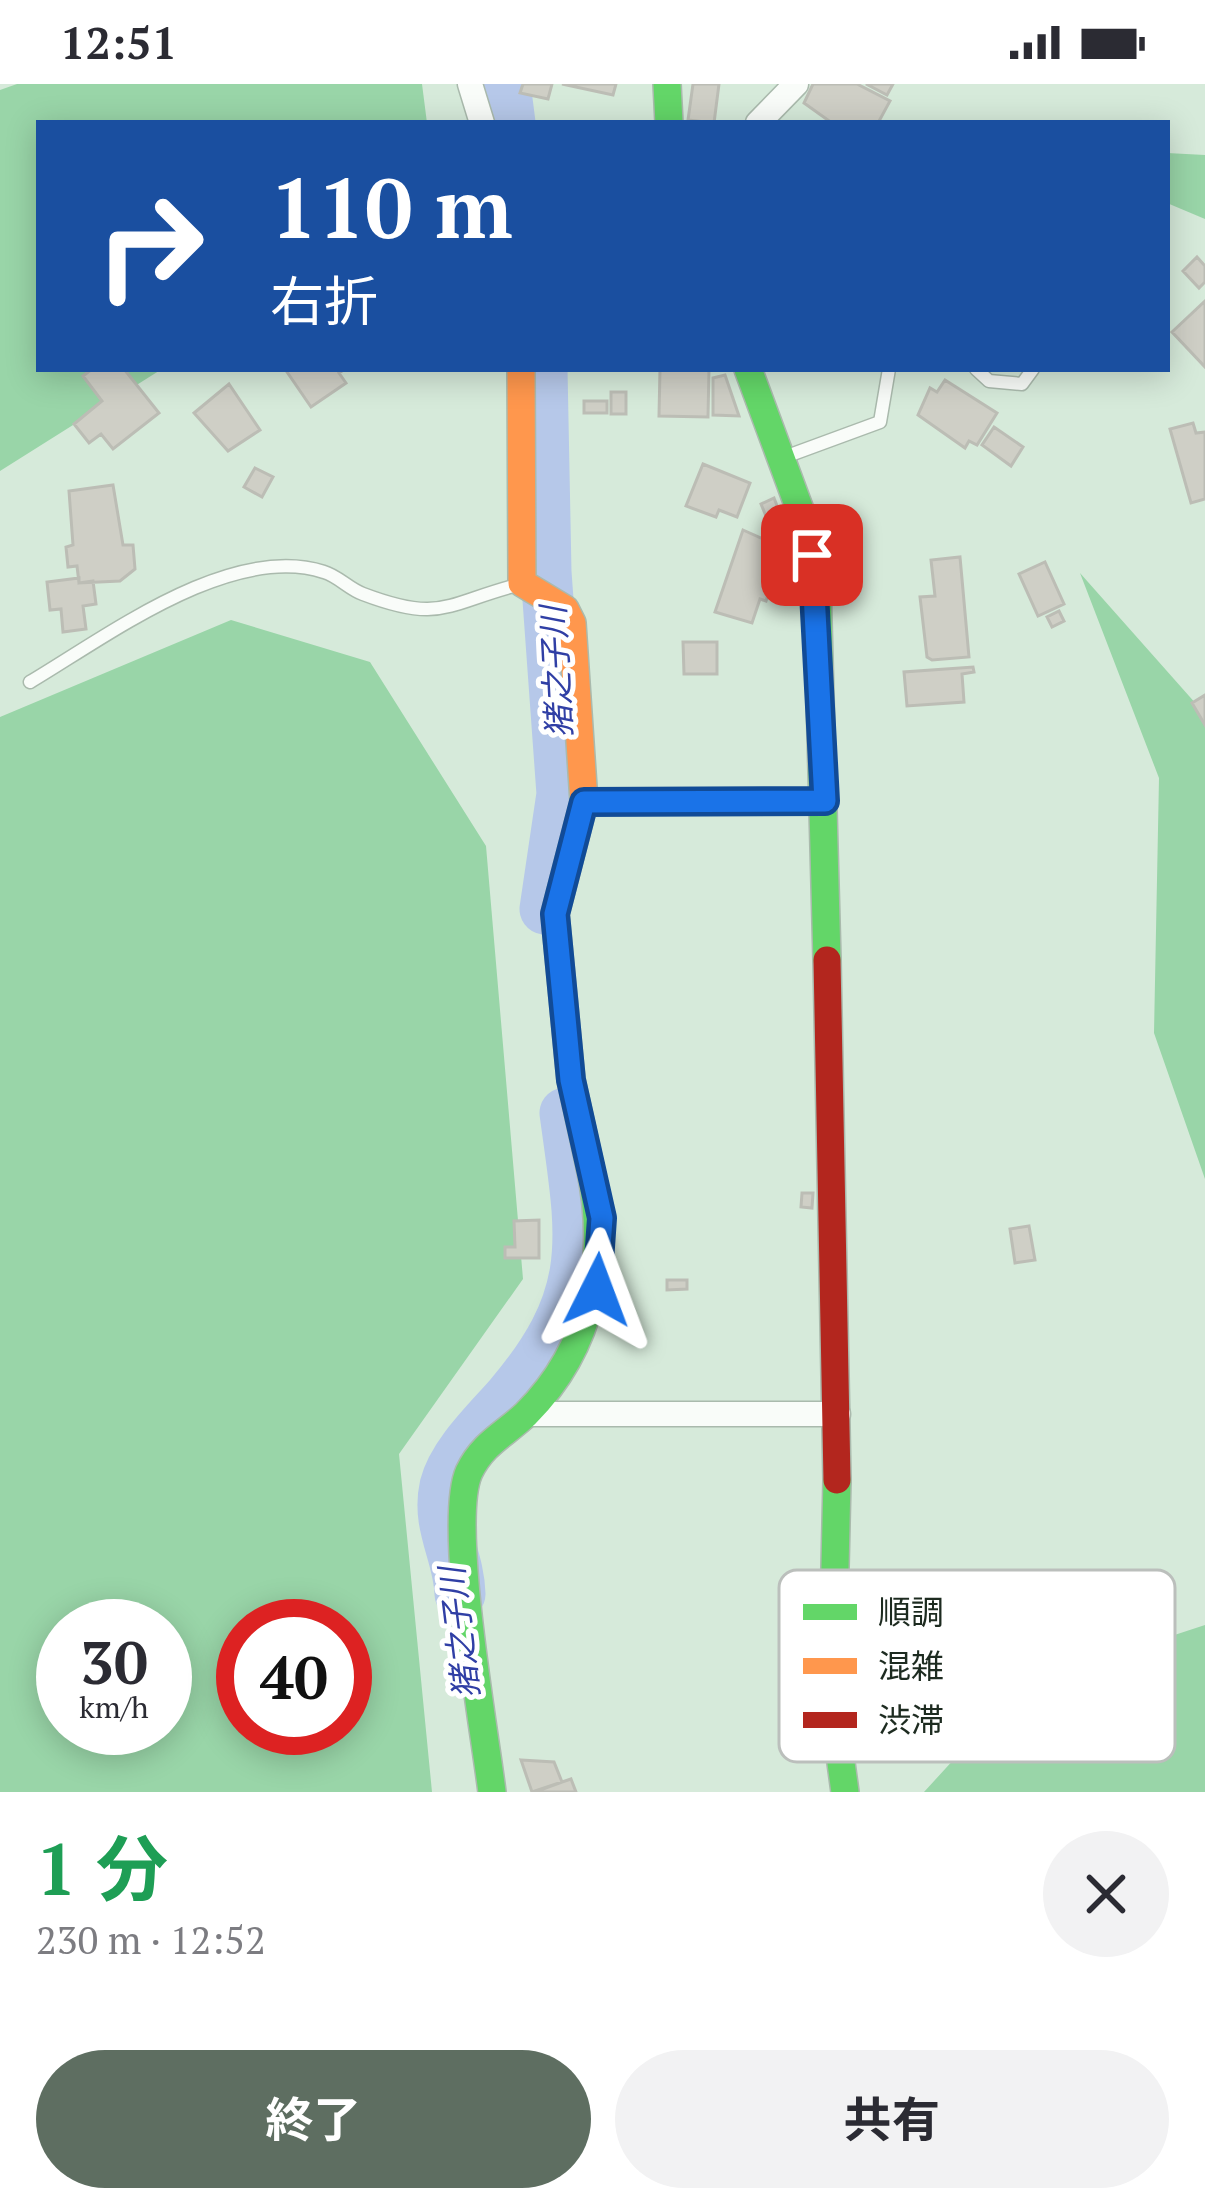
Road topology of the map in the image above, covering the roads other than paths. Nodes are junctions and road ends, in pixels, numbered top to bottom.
1 (470, 84) edge
2 (668, 84) edge
3 (796, 84) edge
4 (481, 120) edge
5 (669, 120) edge
6 (761, 120) edge
7 (521, 372) edge
8 (749, 372) edge
9 (888, 372) edge
10 (979, 372) edge
11 (1031, 372) edge
12 (781, 459) junction
13 (530, 588) junction
14 (30, 682) dead end
15 (825, 801) junction
16 (584, 802) junction
17 (526, 1414) junction
18 (838, 1414) junction
19 (835, 1570) edge
20 (840, 1762) edge
21 (492, 1792) edge
22 (844, 1792) edge

1 - 4 street
2 - 5 street
3 - 6 street
7 - 13 street
8 - 12 street
9 - 12 lane
10 - 11 lane
12 - 15 street
13 - 14 lane
13 - 16 street
15 - 16 street
15 - 18 street
16 - 17 street
17 - 18 street
17 - 21 street
18 - 19 street
20 - 22 street

